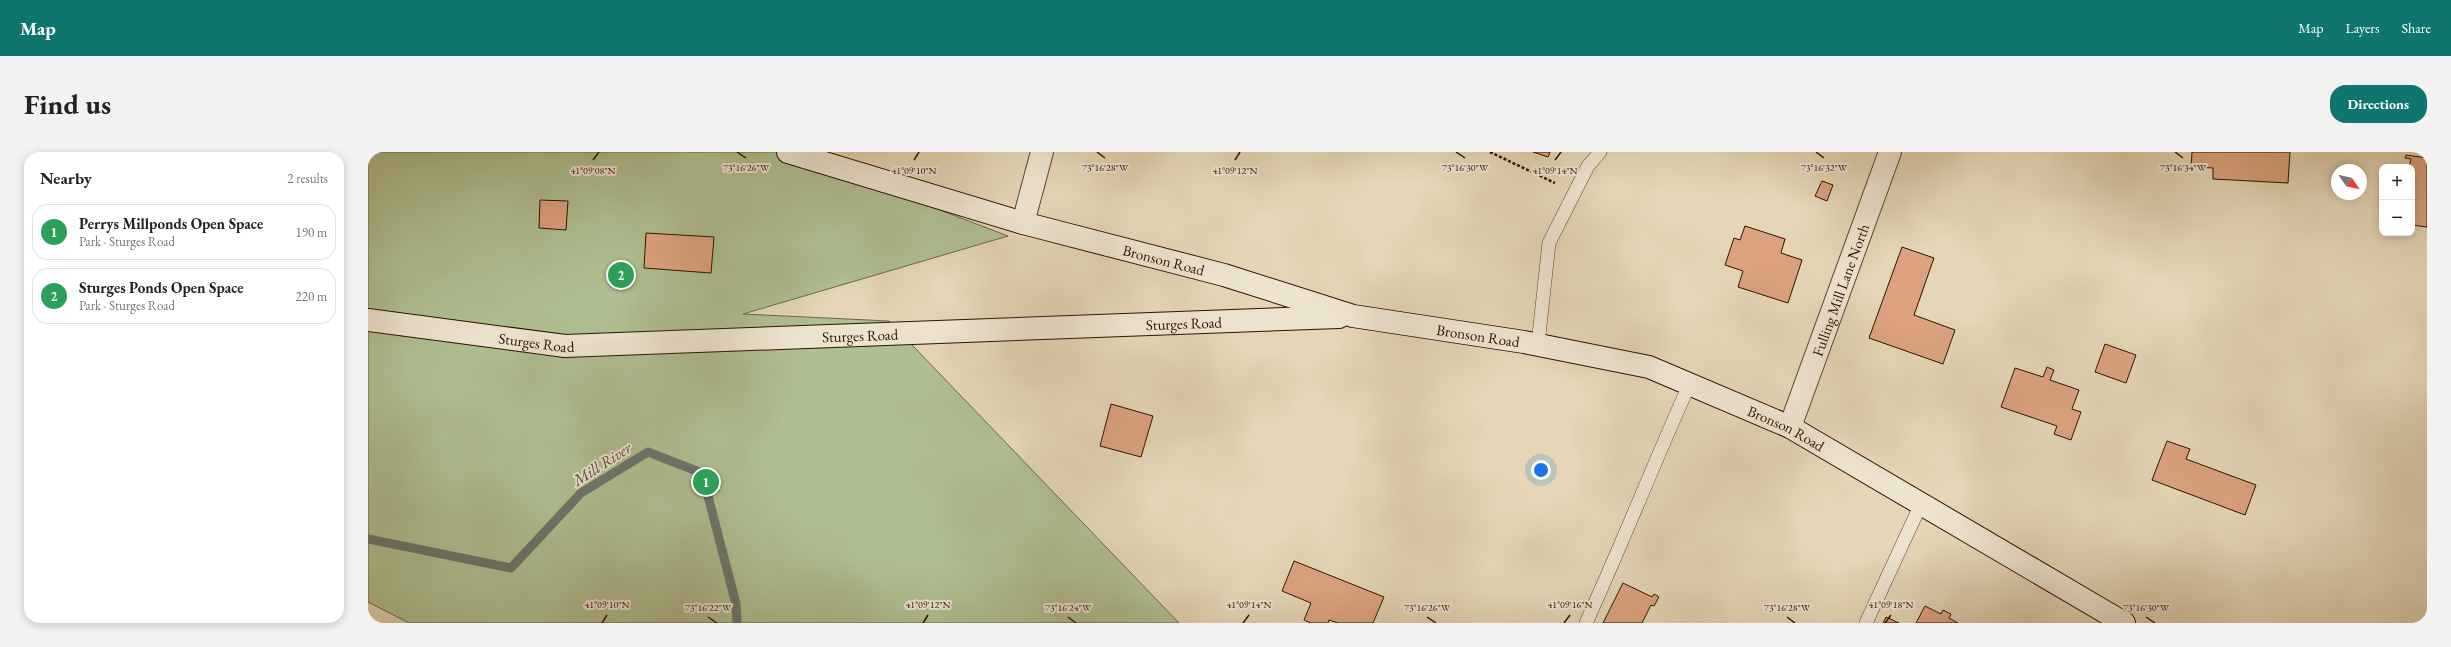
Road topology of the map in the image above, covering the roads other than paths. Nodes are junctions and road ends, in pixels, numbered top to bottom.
1 (788, 152) edge
2 (1042, 152) edge
3 (1600, 152) edge
4 (1890, 152) edge
5 (1023, 223) junction
6 (1353, 316) junction
7 (368, 320) edge
8 (1538, 344) junction
9 (1690, 383) junction
10 (1790, 427) junction
11 (1921, 504) junction
12 (2112, 620) edge
13 (1586, 623) edge
14 (1866, 623) edge

1 - 5 main road, Bronson Road
2 - 5 main road
3 - 8 lane
4 - 10 main road, Fulling Mill Lane North
5 - 6 main road, Bronson Road
6 - 7 main road, Sturges Road
6 - 8 main road, Bronson Road
8 - 9 main road, Bronson Road
9 - 10 main road, Bronson Road
9 - 13 lane
10 - 11 main road, Bronson Road
11 - 12 main road, Bronson Road
11 - 14 lane

